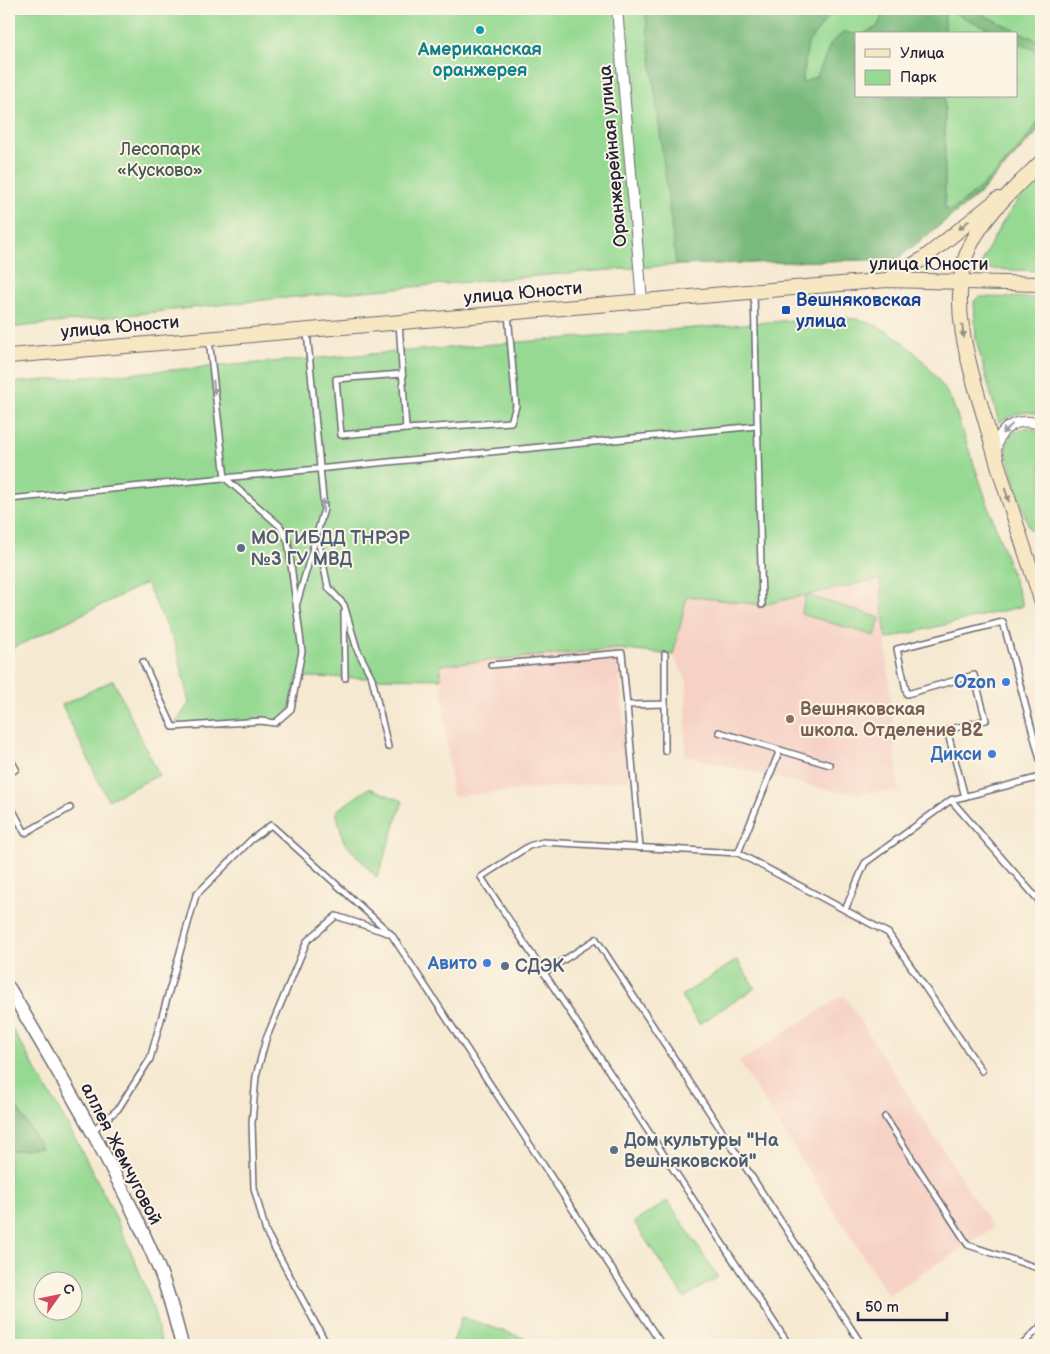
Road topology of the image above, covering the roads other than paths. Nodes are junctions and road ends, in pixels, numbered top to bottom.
1 (617, 9) edge
2 (1040, 162) edge
3 (1017, 184) junction
4 (887, 280) junction
5 (961, 282) junction
6 (1041, 284) edge
7 (754, 292) junction
8 (642, 301) junction
9 (508, 313) junction
10 (399, 322) junction
11 (306, 330) junction
12 (209, 339) junction
13 (9, 356) edge
14 (402, 374) junction
15 (1041, 425) edge
16 (757, 426) junction
17 (406, 429) junction
18 (997, 464) junction
19 (321, 470) junction
20 (225, 478) junction
21 (9, 499) edge
22 (317, 536) junction
23 (1041, 600) edge
24 (297, 604) junction
25 (344, 605) junction
26 (762, 606) dead end
27 (665, 654) dead end
28 (143, 662) dead end
29 (490, 665) dead end
30 (346, 678) dead end
31 (665, 704) junction
32 (627, 705) junction
33 (719, 732) dead end
34 (388, 748) dead end
35 (780, 750) junction
36 (665, 751) dead end
37 (9, 757) edge
38 (1041, 762) edge
39 (830, 765) dead end
40 (9, 774) edge
41 (1041, 777) edge
42 (965, 797) junction
43 (951, 800) junction
44 (9, 803) edge
45 (70, 808) dead end
46 (640, 848) junction
47 (738, 853) junction
48 (1041, 903) edge
49 (845, 910) junction
50 (391, 934) junction
51 (544, 973) junction
52 (9, 988) edge
53 (982, 1071) dead end
54 (885, 1118) dead end
55 (92, 1131) junction
56 (1041, 1269) edge
57 (1041, 1326) edge
58 (182, 1345) edge
59 (327, 1345) edge
60 (662, 1345) edge
61 (790, 1345) edge
62 (862, 1345) edge
63 (1022, 1345) edge

1 - 8 street, Оранжерейная улица
2 - 3 main road
3 -> 4 main road
3 - 5 main road
4 - 5 main road, улица Юности
4 - 7 main road, улица Юности
5 - 6 main road, улица Юности
5 -> 18 main road
7 - 8 main road, улица Юности
7 - 16 lane
8 - 9 main road, улица Юности
9 - 10 main road, улица Юности
9 - 17 lane
10 - 11 main road, улица Юности
10 - 14 lane
11 - 12 main road, улица Юности
11 - 19 lane
12 - 13 main road, улица Юности
12 -> 20 lane
14 - 17 lane
14 - 17 lane
15 -> 18 street
16 - 19 lane
16 - 26 lane
18 -> 23 main road
19 - 20 lane
22 -> 19 lane
20 - 21 lane
20 - 24 lane
22 - 24 lane
22 - 25 lane
24 - 28 lane
25 - 30 lane
25 - 34 lane
27 - 31 lane
29 - 32 lane
31 - 32 lane
31 - 36 lane
32 - 46 lane
33 - 35 lane
35 - 39 lane
35 - 47 lane
37 - 40 lane
38 - 42 lane
41 - 42 lane
42 - 43 lane
43 - 48 lane
43 - 49 lane
44 - 45 lane
46 - 47 lane
46 - 51 lane
47 - 49 lane
49 - 53 lane
50 - 55 lane
50 - 59 lane
50 - 60 lane
51 - 61 lane
51 - 62 lane
52 - 55 street, аллея Жемчуговой
54 - 56 lane
55 - 58 street, аллея Жемчуговой
57 - 63 lane

